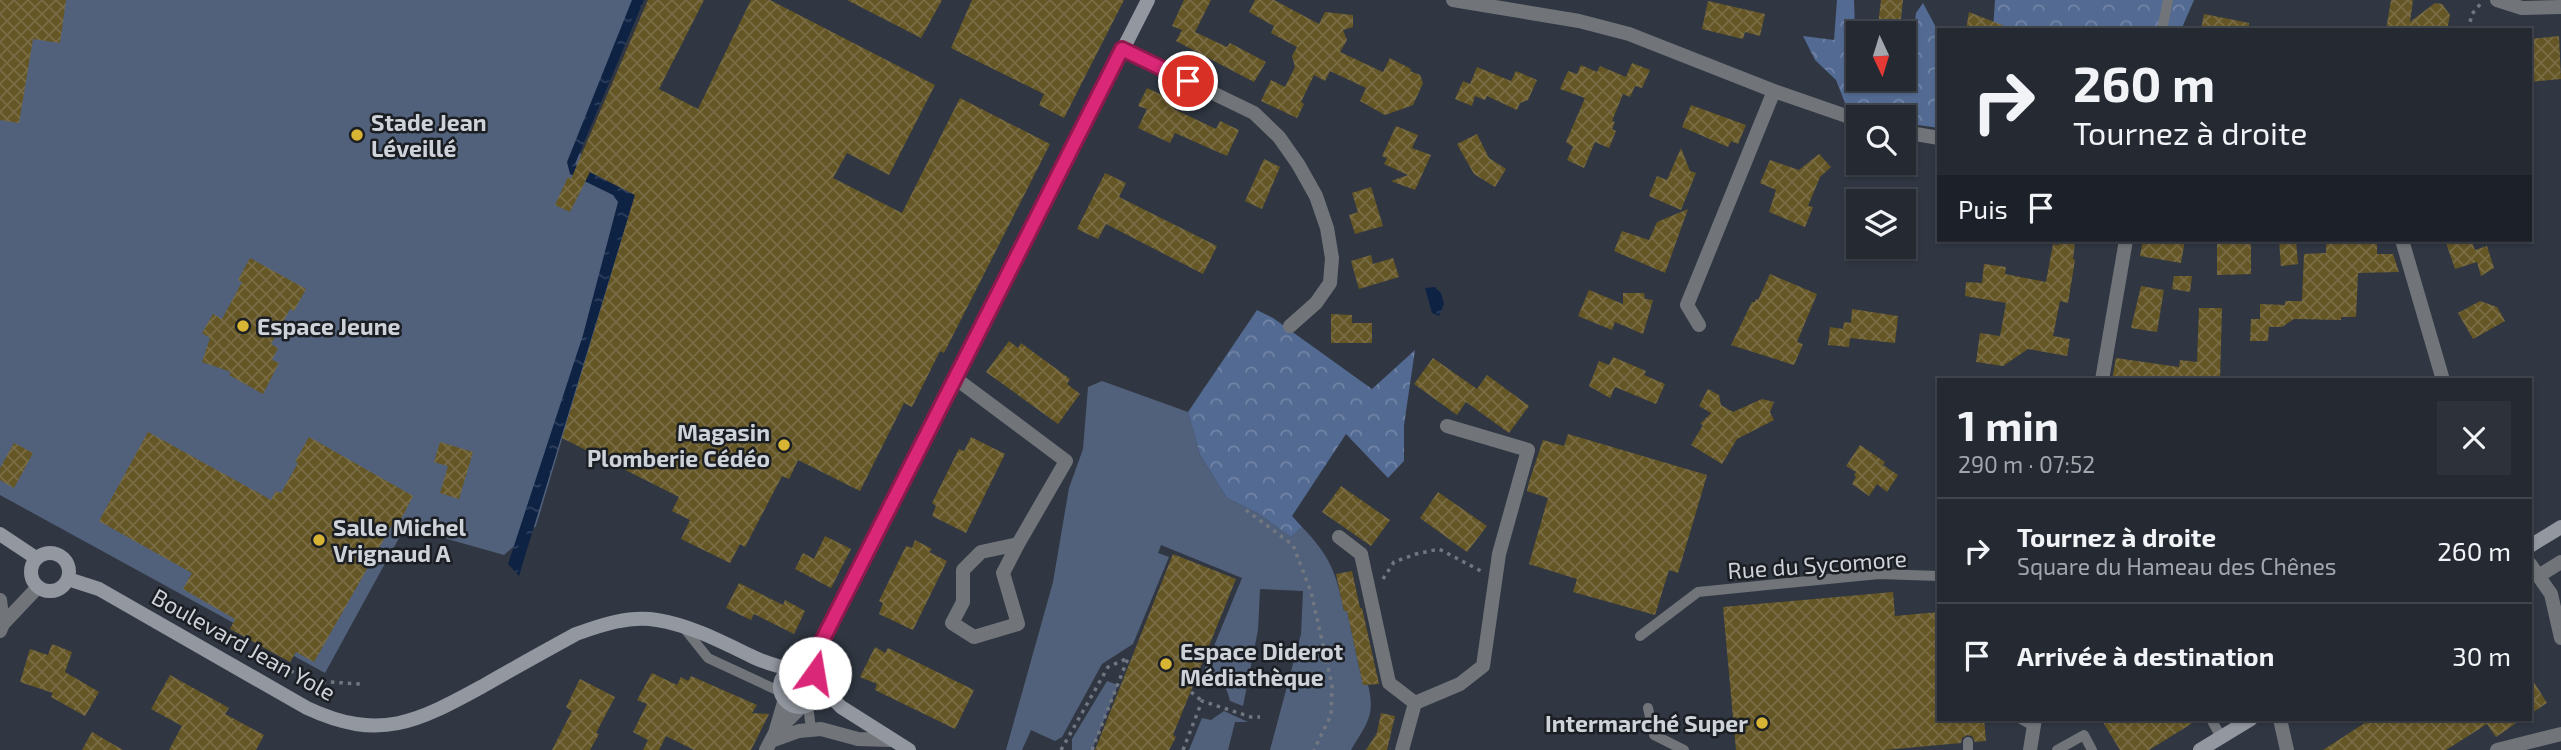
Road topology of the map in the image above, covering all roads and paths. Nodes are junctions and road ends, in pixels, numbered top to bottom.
1 (1148, 0) edge
2 (1453, 0) edge
3 (2168, 0) edge
4 (2484, 0) edge
5 (2497, 0) edge
6 (2561, 7) edge
7 (2162, 28) edge
8 (2468, 28) edge
9 (1122, 49) junction
10 (1774, 91) junction
11 (1846, 116) edge
12 (1916, 134) edge
13 (1937, 138) edge
14 (2126, 242) edge
15 (2403, 242) edge
16 (1699, 325) dead end
17 (1290, 326) dead end
18 (956, 378) junction
19 (2102, 378) edge
20 (2442, 378) edge
21 (1447, 426) dead end
22 (1246, 510) dead end
23 (2561, 527) edge
24 (0, 534) edge
25 (1339, 537) dead end
26 (1018, 544) junction
27 (2532, 545) edge
28 (36, 558) junction
29 (2561, 562) edge
30 (2535, 569) edge
31 (1937, 576) edge
32 (68, 579) junction
33 (1383, 579) dead end
34 (1496, 579) junction
35 (38, 587) junction
36 (0, 600) edge
37 (1, 627) edge
38 (684, 627) junction
39 (1640, 636) dead end
40 (2561, 638) edge
41 (821, 645) junction
42 (751, 657) junction
43 (794, 668) junction
44 (245, 673) junction
45 (818, 679) junction
46 (361, 684) dead end
47 (782, 692) junction
48 (1191, 692) dead end
49 (1202, 701) junction
50 (1415, 703) junction
51 (808, 704) junction
52 (841, 707) junction
53 (1648, 708) dead end
54 (1260, 717) dead end
55 (2212, 721) edge
56 (2247, 721) edge
57 (2280, 721) edge
58 (2030, 722) edge
59 (811, 729) junction
60 (2561, 734) edge
61 (2221, 737) junction
62 (892, 740) junction
63 (771, 741) edge
64 (909, 750) edge
65 (1061, 750) edge
66 (1092, 750) edge
67 (1184, 750) edge
68 (1314, 750) edge
69 (1402, 750) edge
70 (1684, 750) edge
71 (2030, 750) edge
72 (2057, 750) edge
73 (2092, 750) edge
74 (2200, 750) edge
75 (2287, 750) edge
76 (2497, 750) edge

1 - 9 main road
2 - 10 street
3 - 7 lane
4 - 8 path
5 - 6 street
9 - 17 street
9 - 18 main road
10 - 11 street
10 - 16 street
12 - 13 street
14 - 19 street
15 - 20 street
18 - 26 street
18 - 41 main road
21 - 34 street
22 - 68 path
23 - 27 main road
24 - 28 main road
25 - 50 street
26 - 26 street
28 - 32 main road
28 - 35 main road
29 - 30 street
30 - 40 street
31 - 39 lane, Rue du Sycomore
32 - 35 main road
32 - 44 main road, Boulevard Jean Yole
33 - 34 path
34 - 50 street
35 - 37 street
36 - 37 street
38 - 42 main road, Boulevard Jean Yole
38 - 44 main road, Boulevard Jean Yole
38 - 47 lane
41 - 43 main road
41 - 45 main road
42 - 43 main road, Boulevard Jean Yole
42 - 47 main road, Boulevard Jean Yole
43 - 45 main road
43 - 47 main road
44 - 46 path
45 - 51 main road
45 - 52 main road
47 - 51 main road
47 - 63 street
48 - 49 path
49 - 54 path
49 - 67 path
50 - 69 street
51 - 52 main road
51 - 59 lane
51 - 63 street
52 - 62 main road
53 - 70 lane
55 - 61 lane
56 - 61 main road
57 - 75 street
58 - 71 street
59 - 62 street
59 - 63 street
60 - 76 street
61 - 74 main road
62 - 64 main road
65 - 66 path
72 - 73 lane

